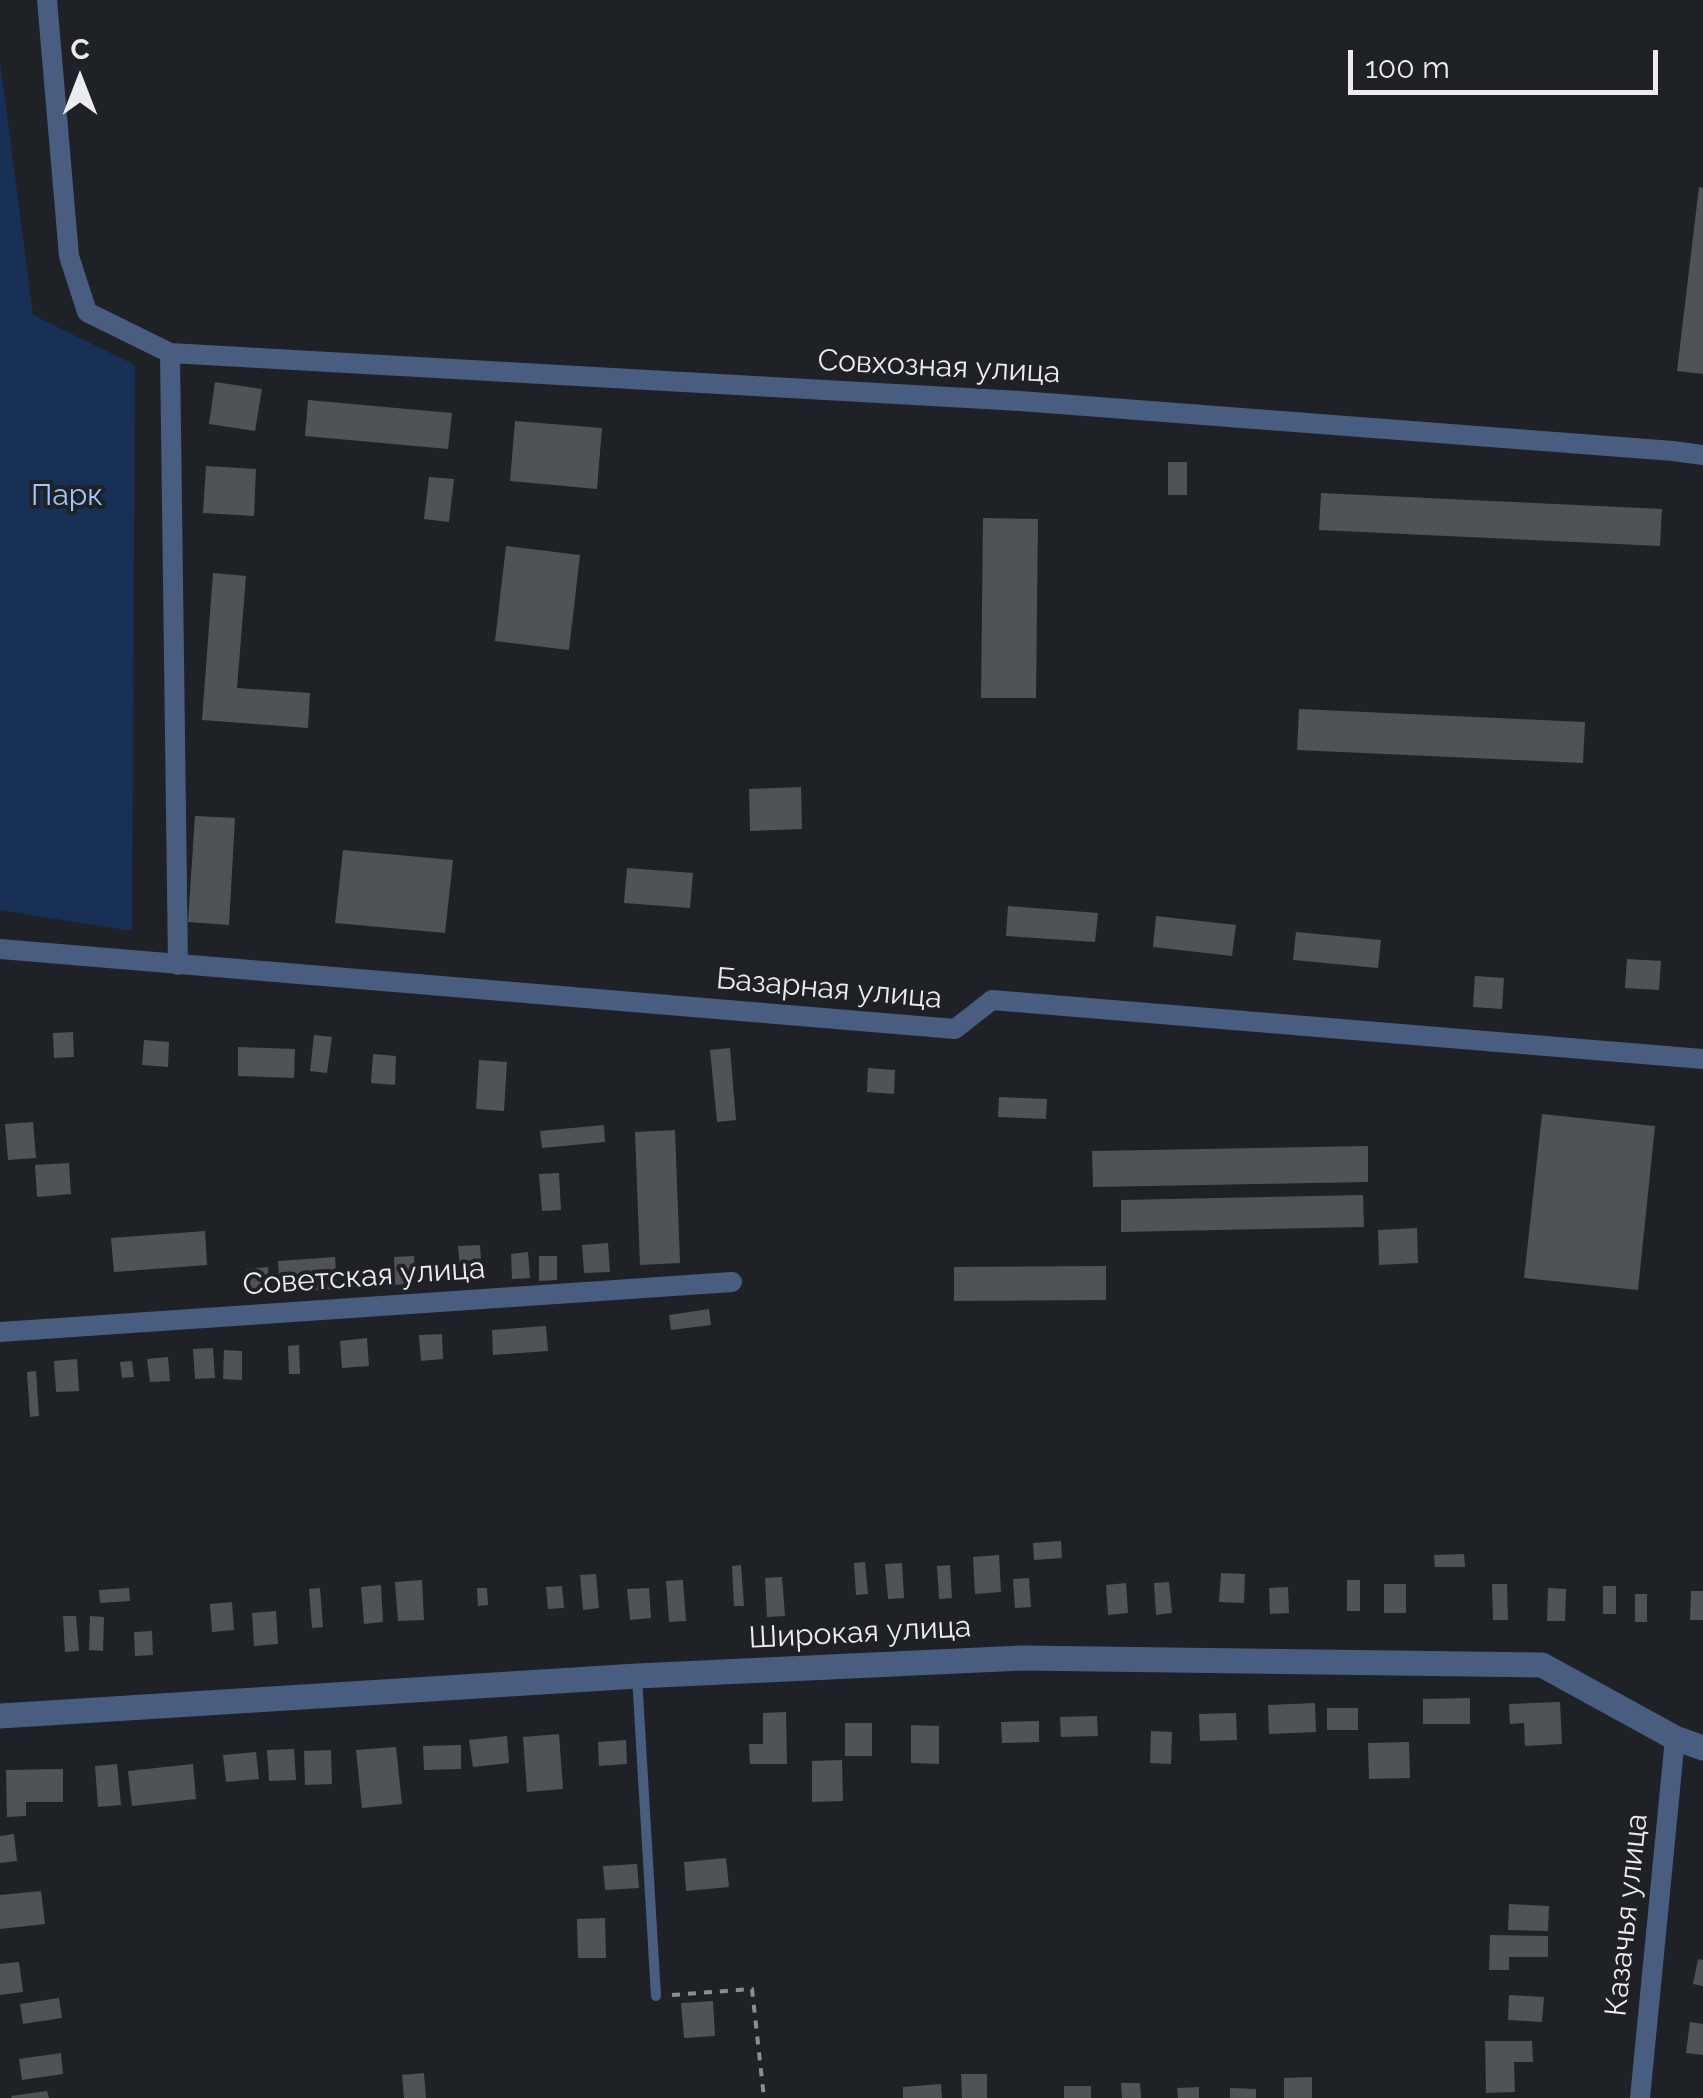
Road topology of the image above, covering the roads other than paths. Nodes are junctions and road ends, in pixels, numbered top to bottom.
1 (47, 0) edge
2 (170, 354) junction
3 (1703, 455) edge
4 (0, 949) edge
5 (178, 964) junction
6 (1703, 1059) edge
7 (732, 1282) dead end
8 (0, 1332) edge
9 (637, 1676) junction
10 (0, 1716) edge
11 (1675, 1738) junction
12 (1703, 1748) edge
13 (656, 1996) road end
14 (1640, 2098) edge

1 - 2 street
2 - 3 street, Совхозная улица
2 - 5 street
4 - 5 street, Базарная улица
5 - 6 street, Базарная улица
7 - 8 street, Советская улица
9 - 10 street, Широкая улица
9 - 11 street, Широкая улица
9 - 13 lane
11 - 12 street, Широкая улица
11 - 14 street, Казачья улица

